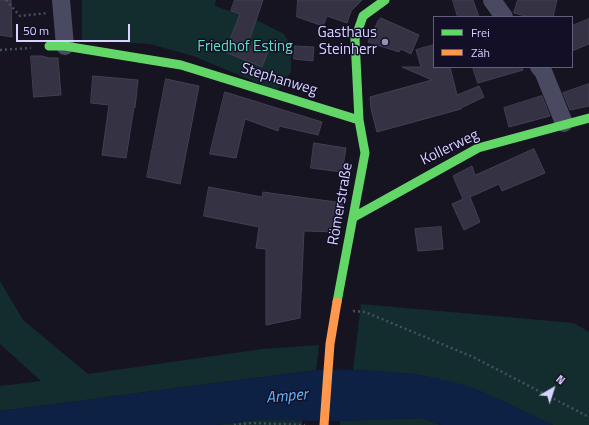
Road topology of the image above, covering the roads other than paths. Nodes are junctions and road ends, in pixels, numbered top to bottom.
1 (385, 0) edge
2 (492, 0) edge
3 (62, 6) edge
4 (503, 16) edge
5 (57, 46) joint
6 (540, 68) edge
7 (589, 118) edge
8 (359, 120) junction
9 (564, 123) junction
10 (354, 217) junction
11 (324, 425) edge

1 - 8 street, Römerstraße
2 - 4 street
3 - 5 street
5 - 8 street, Stephanweg
6 - 9 street
7 - 9 street, Kollerweg
8 - 10 street, Römerstraße
9 - 10 street, Kollerweg
10 - 11 street, Römerstraße

